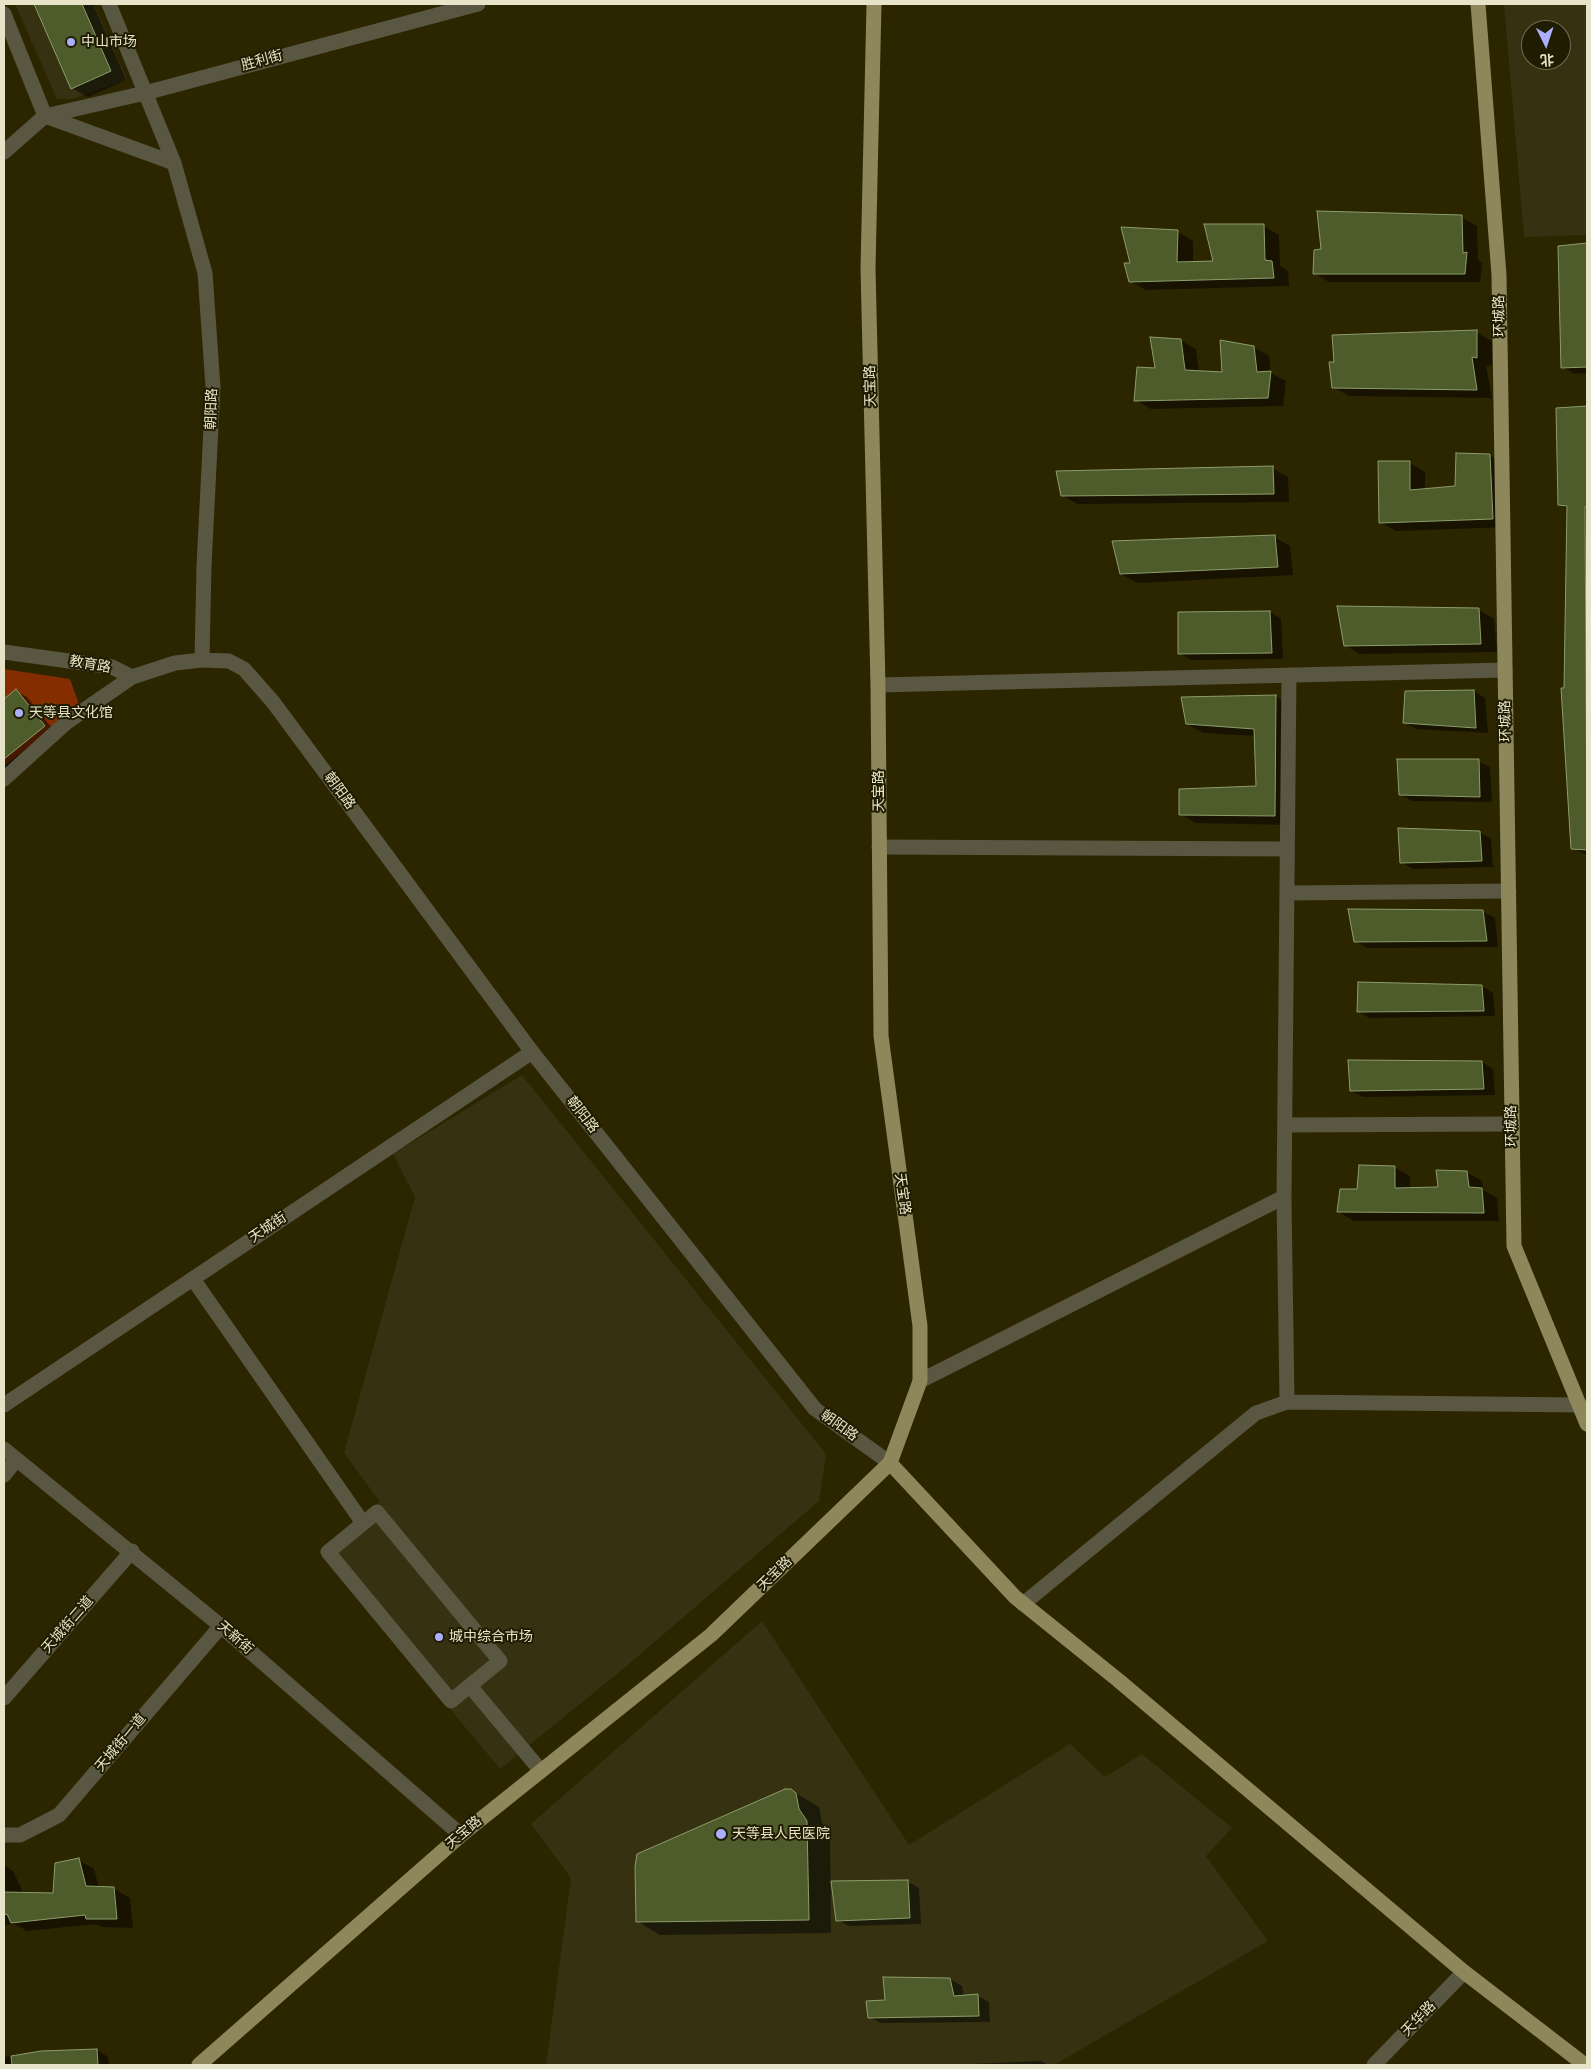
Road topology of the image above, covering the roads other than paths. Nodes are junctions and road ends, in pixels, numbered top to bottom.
1 (109, 4) edge
2 (478, 4) edge
3 (874, 4) edge
4 (1476, 7) edge
5 (4, 14) edge
6 (145, 93) junction
7 (46, 116) junction
8 (4, 152) edge
9 (174, 163) junction
10 (4, 652) edge
11 (202, 660) junction
12 (1505, 670) junction
13 (1289, 675) junction
14 (132, 677) junction
15 (878, 685) junction
16 (4, 779) edge
17 (879, 847) junction
18 (1287, 849) junction
19 (1508, 891) junction
20 (1287, 893) junction
21 (532, 1052) junction
22 (1512, 1124) junction
23 (1285, 1126) junction
24 (1284, 1197) junction
25 (192, 1279) junction
26 (920, 1380) junction
27 (1287, 1402) junction
28 (4, 1404) edge
29 (1580, 1405) junction
30 (1587, 1424) edge
31 (4, 1449) edge
32 (16, 1460) junction
33 (890, 1463) junction
34 (4, 1475) edge
35 (363, 1523) junction
36 (132, 1551) junction
37 (1023, 1604) junction
38 (221, 1626) junction
39 (470, 1686) junction
40 (4, 1698) edge
41 (541, 1771) junction
42 (4, 1835) edge
43 (461, 1835) junction
44 (1464, 1972) junction
45 (199, 2065) edge
46 (1374, 2065) edge
47 (1584, 2065) edge

1 - 6 street, 朝阳路
2 - 6 street, 胜利街
3 - 15 main road, 天宝路
4 - 12 main road, 环城路
5 - 7 street
6 - 7 street, 胜利街
6 - 9 street, 朝阳路
7 - 8 street
7 - 9 street
9 - 11 street, 朝阳路
10 - 14 street, 教育路
11 - 14 street
11 - 21 street, 朝阳路
12 - 13 street
12 - 19 main road, 环城路
13 - 15 street
13 - 18 street
14 - 16 street
15 - 17 main road, 天宝路
17 - 18 street
17 - 26 main road, 天宝路
18 - 20 street
19 - 20 street
19 - 22 main road, 环城路
20 - 23 street
21 - 25 street, 天城街
21 - 33 street, 朝阳路
22 - 23 street
22 - 29 main road, 环城路
23 - 24 street
24 - 26 street
24 - 27 street
25 - 28 street, 天城街
25 - 35 street
26 - 33 main road, 天宝路
27 - 29 street
27 - 37 street
29 - 30 main road, 环城路
31 - 32 street, 天新街
32 - 34 street
32 - 36 street, 天新街
33 - 37 main road
33 - 41 main road, 天宝路
35 - 39 street
35 - 39 street
36 - 38 street, 天新街
36 - 40 street, 天城街二道
37 - 44 main road
38 - 42 street, 天城街一道
38 - 43 street, 天新街
39 - 41 street
41 - 43 main road, 天宝路
43 - 45 main road, 天宝路
44 - 46 street, 天华路
44 - 47 main road

